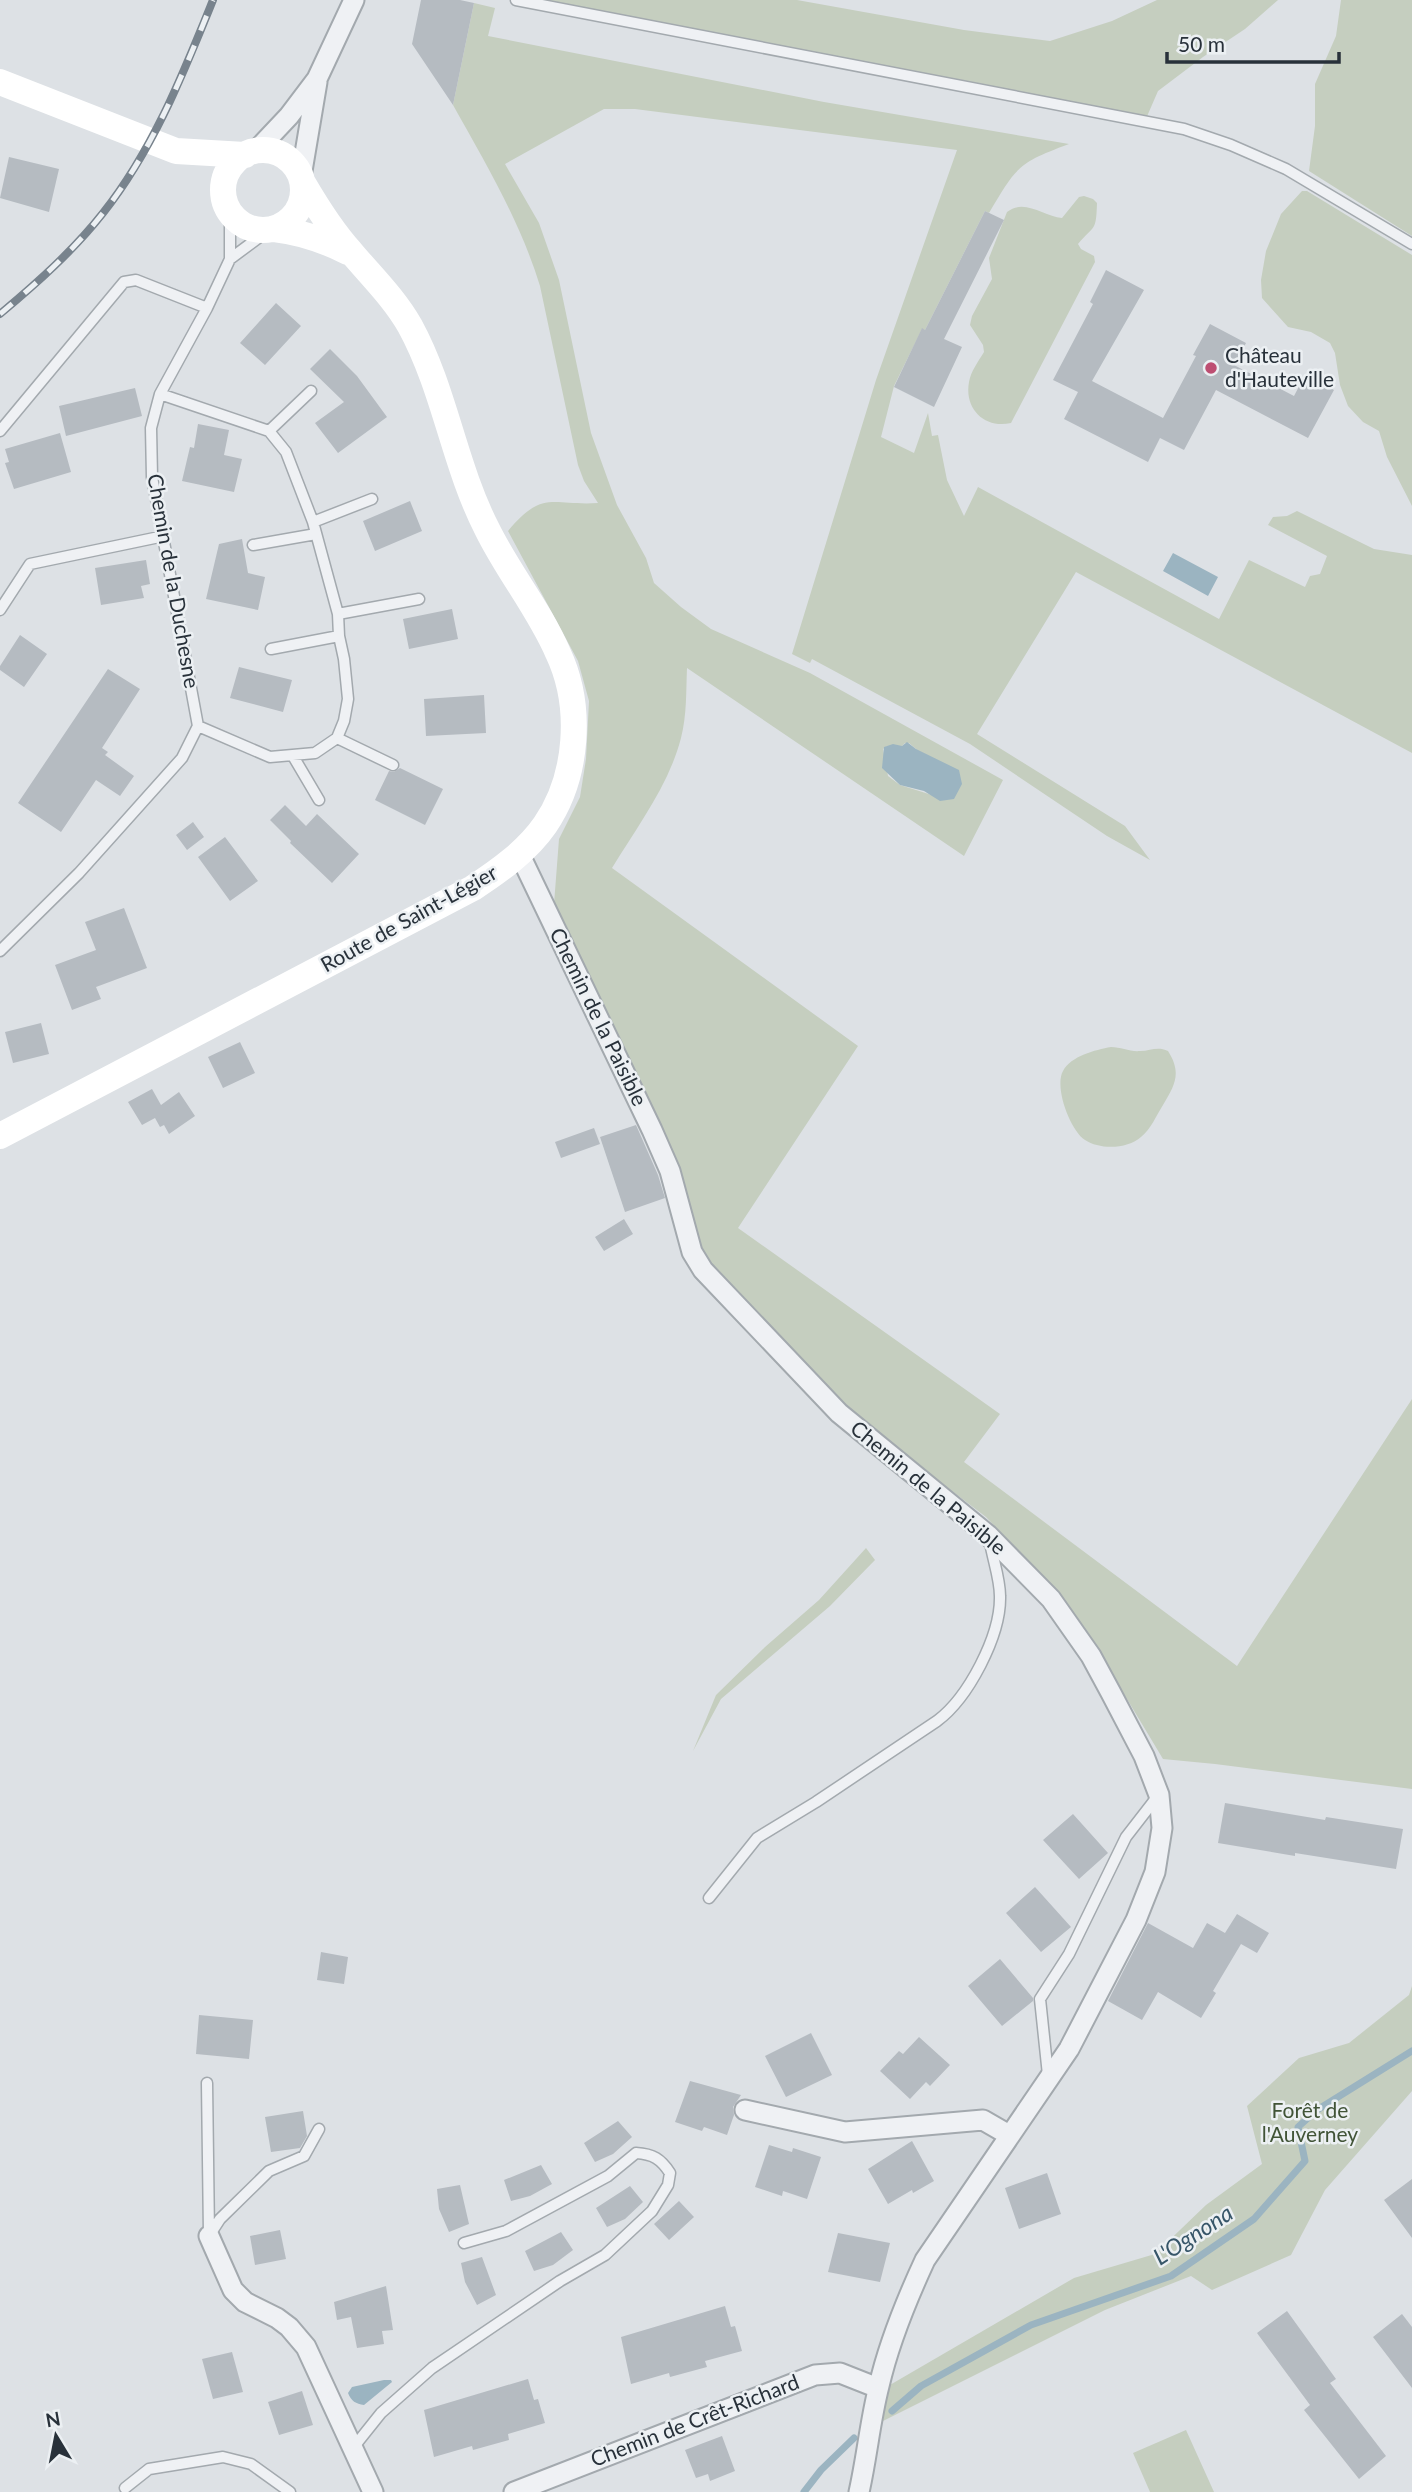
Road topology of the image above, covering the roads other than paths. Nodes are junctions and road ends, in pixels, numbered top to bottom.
1 (354, 0) edge
2 (516, 0) edge
3 (317, 79) junction
4 (0, 82) edge
5 (176, 151) junction
6 (251, 153) junction
7 (302, 180) junction
8 (227, 206) junction
9 (272, 229) junction
10 (1412, 244) edge
11 (353, 255) junction
12 (230, 259) junction
13 (207, 308) junction
14 (311, 391) dead end
15 (160, 394) junction
16 (0, 431) edge
17 (269, 431) junction
18 (372, 499) dead end
19 (313, 522) junction
20 (316, 534) junction
21 (164, 536) junction
22 (253, 545) dead end
23 (419, 599) dead end
24 (0, 610) edge
25 (338, 614) junction
26 (339, 636) junction
27 (271, 649) dead end
28 (198, 726) junction
29 (337, 738) junction
30 (293, 756) junction
31 (393, 765) dead end
32 (319, 800) dead end
33 (519, 853) junction
34 (0, 951) edge
35 (0, 1136) edge
36 (988, 1535) junction
37 (1159, 1795) junction
38 (709, 1898) dead end
39 (1048, 2079) junction
40 (207, 2083) dead end
41 (745, 2110) dead end
42 (319, 2129) dead end
43 (1009, 2136) junction
44 (209, 2236) junction
45 (464, 2243) dead end
46 (878, 2388) junction
47 (352, 2448) junction
48 (125, 2488) dead end
49 (290, 2492) edge
50 (373, 2492) edge
51 (514, 2492) edge
52 (859, 2492) edge

1 - 3 street
2 - 10 lane
3 - 6 street
3 - 7 street
4 - 5 main road
5 - 6 main road
5 - 8 main road
6 - 7 main road
6 - 8 main road
7 - 9 main road
7 - 11 main road, Route de Saint-Légier
8 - 9 main road
8 - 12 lane, Chemin de la Duchesne
9 - 11 main road, Route de Saint-Légier
9 - 12 lane, Chemin de la Duchesne
11 - 33 main road, Route de Saint-Légier
12 - 13 lane, Chemin de la Duchesne
13 - 15 lane, Chemin de la Duchesne
13 - 16 lane
14 - 17 lane
15 - 17 lane
15 - 21 lane, Chemin de la Duchesne
17 - 19 lane
18 - 19 lane
19 - 20 lane
20 - 22 lane
20 - 25 lane
21 - 24 lane
21 - 28 lane, Chemin de la Duchesne
23 - 25 lane
25 - 26 lane
26 - 27 lane
26 - 29 lane
28 - 30 lane
28 - 34 lane
29 - 30 lane
29 - 31 lane
30 - 32 lane
33 - 35 main road, Route de Saint-Légier
33 - 36 street, Chemin de la Paisible
36 - 37 street, Chemin de la Paisible
36 - 38 lane
37 - 39 street, Chemin de la Paisible
37 - 39 lane
39 - 43 street, Chemin de la Paisible
40 - 44 lane
41 - 43 street
42 - 44 lane
43 - 46 street, Chemin de la Paisible
44 - 47 street
45 - 47 lane
46 - 51 street, Chemin de Crêt-Richard
46 - 52 street, Chemin de la Paisible
47 - 50 street
48 - 49 lane

